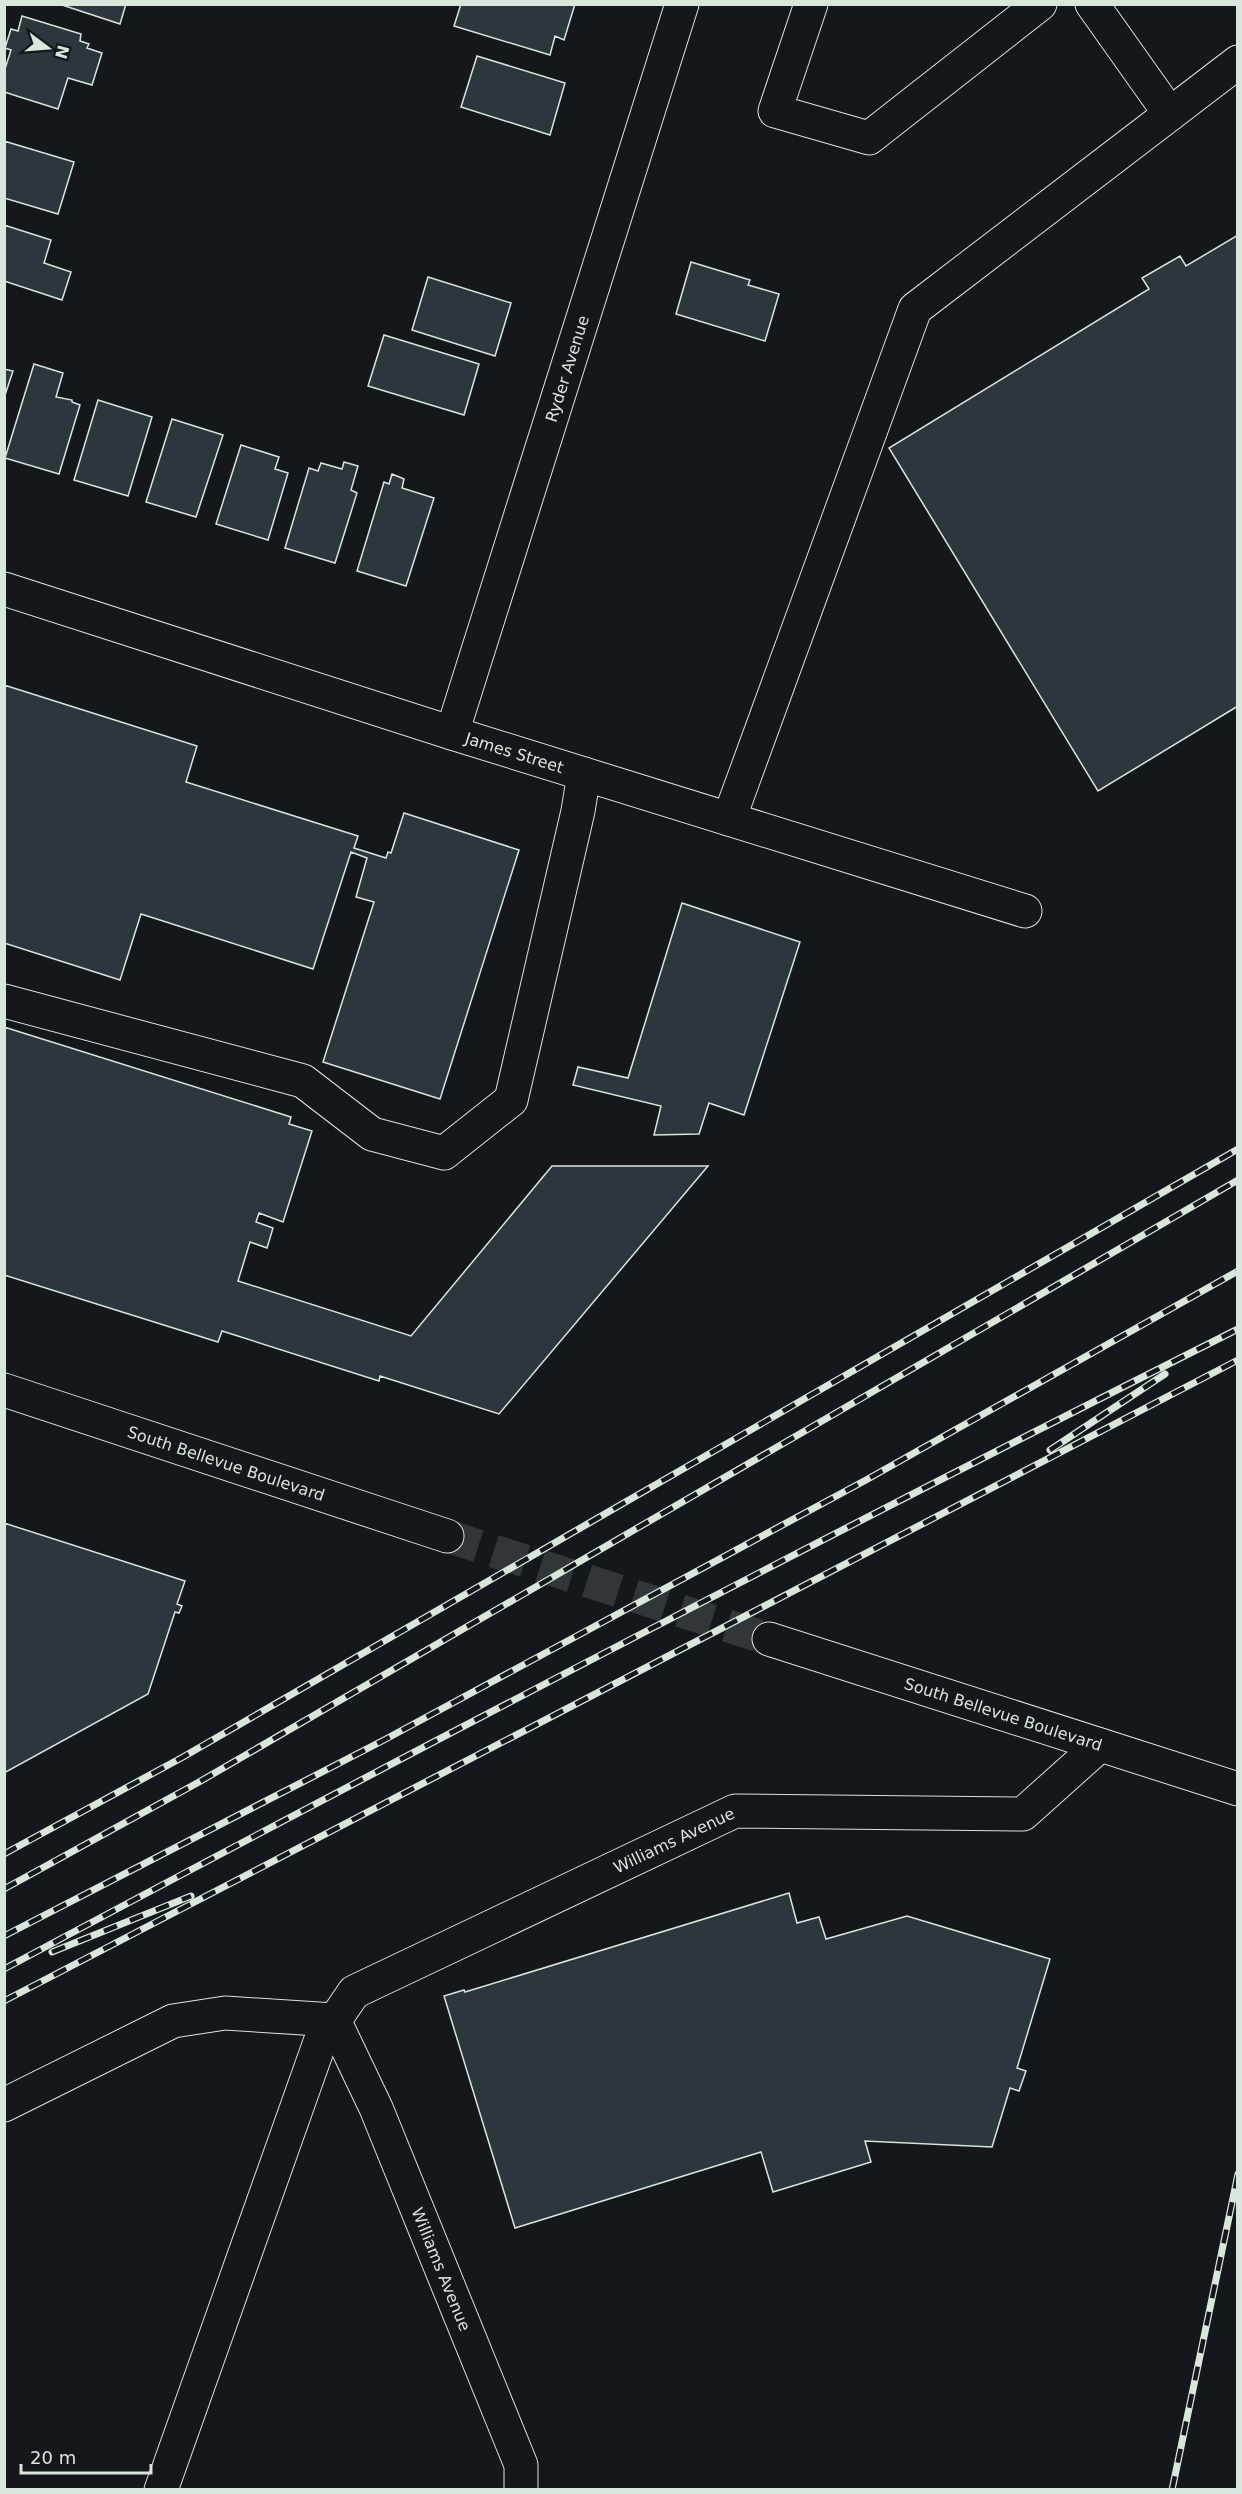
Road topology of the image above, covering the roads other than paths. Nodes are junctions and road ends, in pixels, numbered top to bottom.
1 (682, 4) edge
2 (811, 4) edge
3 (1040, 4) edge
4 (1092, 4) edge
5 (1238, 62) edge
6 (1170, 114) junction
7 (4, 588) edge
8 (452, 733) junction
9 (584, 774) junction
10 (729, 819) junction
11 (1025, 911) dead end
12 (4, 1001) edge
13 (4, 1390) edge
14 (447, 1536) tunnel mouth
15 (769, 1639) tunnel mouth
16 (1100, 1745) junction
17 (1238, 1789) edge
18 (334, 2020) junction
19 (4, 2105) edge
20 (161, 2490) edge
21 (521, 2490) edge

1 - 8 street, Ryder Avenue
2 - 3 street
4 - 6 street
5 - 6 street
6 - 10 street
7 - 8 street, James Street
8 - 9 street, James Street
9 - 10 street, James Street
9 - 12 street
10 - 11 street, James Street
13 - 14 street, South Bellevue Boulevard
15 - 16 street, South Bellevue Boulevard
16 - 17 street, South Bellevue Boulevard
16 - 18 street, Williams Avenue
18 - 19 street
18 - 20 street, Williams Avenue
18 - 21 street, Williams Avenue

